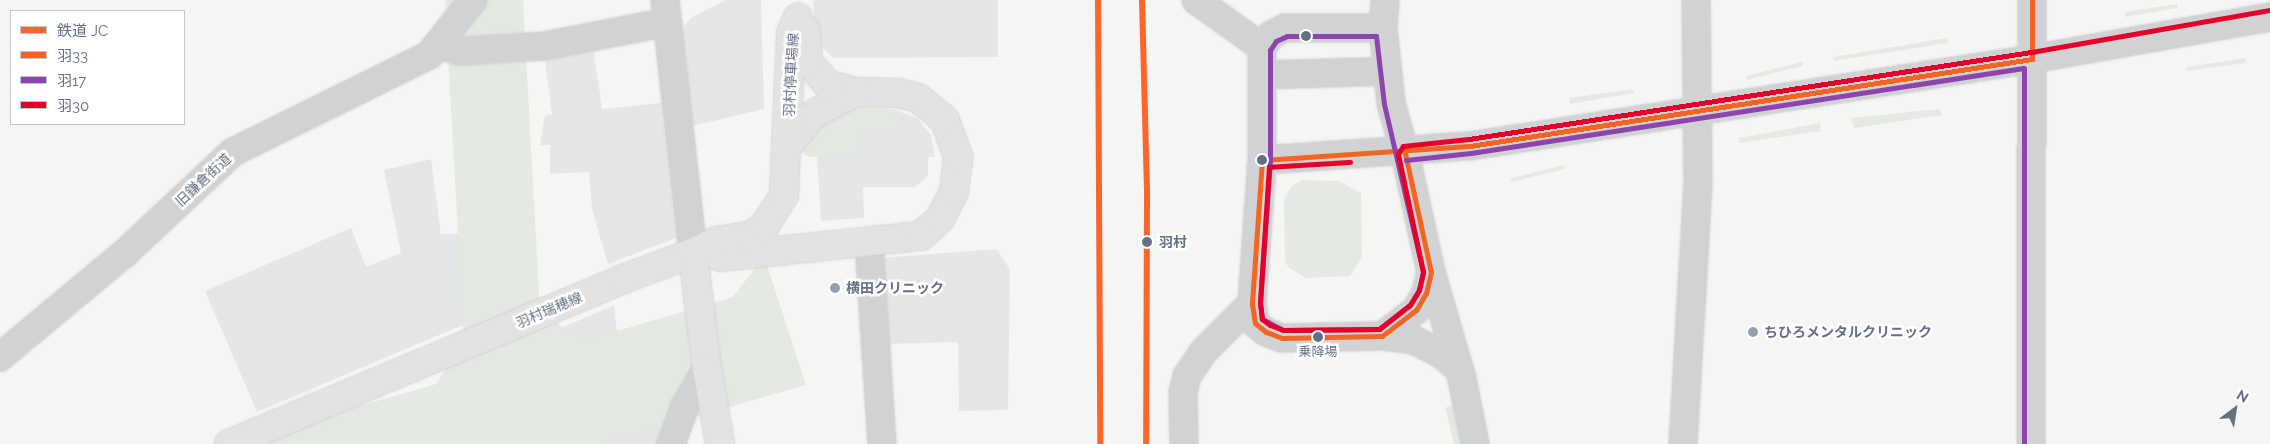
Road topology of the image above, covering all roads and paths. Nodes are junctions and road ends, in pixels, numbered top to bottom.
1 (473, 0) edge
2 (1196, 0) edge
3 (1385, 0) edge
4 (1696, 0) edge
5 (2032, 0) edge
6 (798, 8) edge
7 (666, 11) edge
8 (2270, 16) edge
9 (1383, 28) junction
10 (437, 45) junction
11 (1262, 47) junction
12 (2032, 59) junction
13 (1387, 71) junction
14 (1262, 75) junction
15 (855, 92) junction
16 (1696, 111) junction
17 (788, 145) junction
18 (1405, 153) junction
19 (1262, 160) junction
20 (869, 243) junction
21 (694, 253) junction
22 (1431, 272) junction
23 (1252, 303) junction
24 (1382, 336) junction
25 (0, 357) edge
26 (707, 368) junction
27 (1459, 369) junction
28 (229, 444) edge
29 (671, 444) edge
30 (720, 444) edge
31 (882, 444) edge
32 (1184, 444) edge
33 (1475, 444) edge
34 (1684, 444) edge
35 (2031, 444) edge

1 - 10 street, 旧鎌倉街道
2 - 11 street
3 - 9 street
4 - 16 street
5 - 12 street
6 - 15 main road, 羽村停車場線
6 - 17 main road, 羽村停車場線
7 - 10 street
7 - 21 street
8 - 12 street
9 - 11 street
9 - 13 street
10 - 25 street, 旧鎌倉街道
11 - 14 street
12 - 16 street
12 - 35 street
13 - 14 street
13 - 18 street
14 - 19 street
15 - 17 main road
15 - 20 main road, 羽村停車場線
16 - 18 street
16 - 34 street
17 - 21 main road, 羽村停車場線
18 - 19 street
18 - 22 street
19 - 23 street
20 - 21 main road, 羽村停車場線
20 - 31 street
21 - 26 main road
21 - 28 main road, 羽村瑞穂線
22 - 24 street
22 - 27 street
23 - 24 street
23 - 32 street
24 - 27 street
26 - 29 street
26 - 30 main road
27 - 33 street

